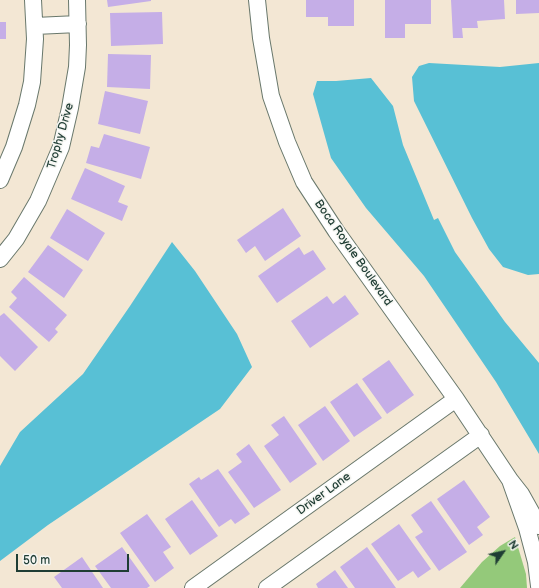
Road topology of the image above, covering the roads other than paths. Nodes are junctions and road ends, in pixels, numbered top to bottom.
1 (33, 0) edge
2 (77, 0) edge
3 (257, 0) edge
4 (78, 24) junction
5 (35, 26) junction
6 (0, 180) edge
7 (0, 259) edge
8 (456, 399) junction
9 (481, 435) junction
10 (510, 480) junction
11 (539, 526) edge
12 (539, 586) edge
13 (193, 588) edge
14 (267, 588) edge

1 - 5 street
2 - 4 street, Trophy Drive
3 - 8 street, Boca Royale Boulevard
4 - 5 street
4 - 7 street, Trophy Drive
5 - 6 street
8 - 9 street, Boca Royale Boulevard
8 - 13 street, Driver Lane
9 - 10 street, Boca Royale Boulevard
9 - 14 street
10 - 11 street, Boca Royale Boulevard
10 - 12 street, Boca Royale Boulevard

